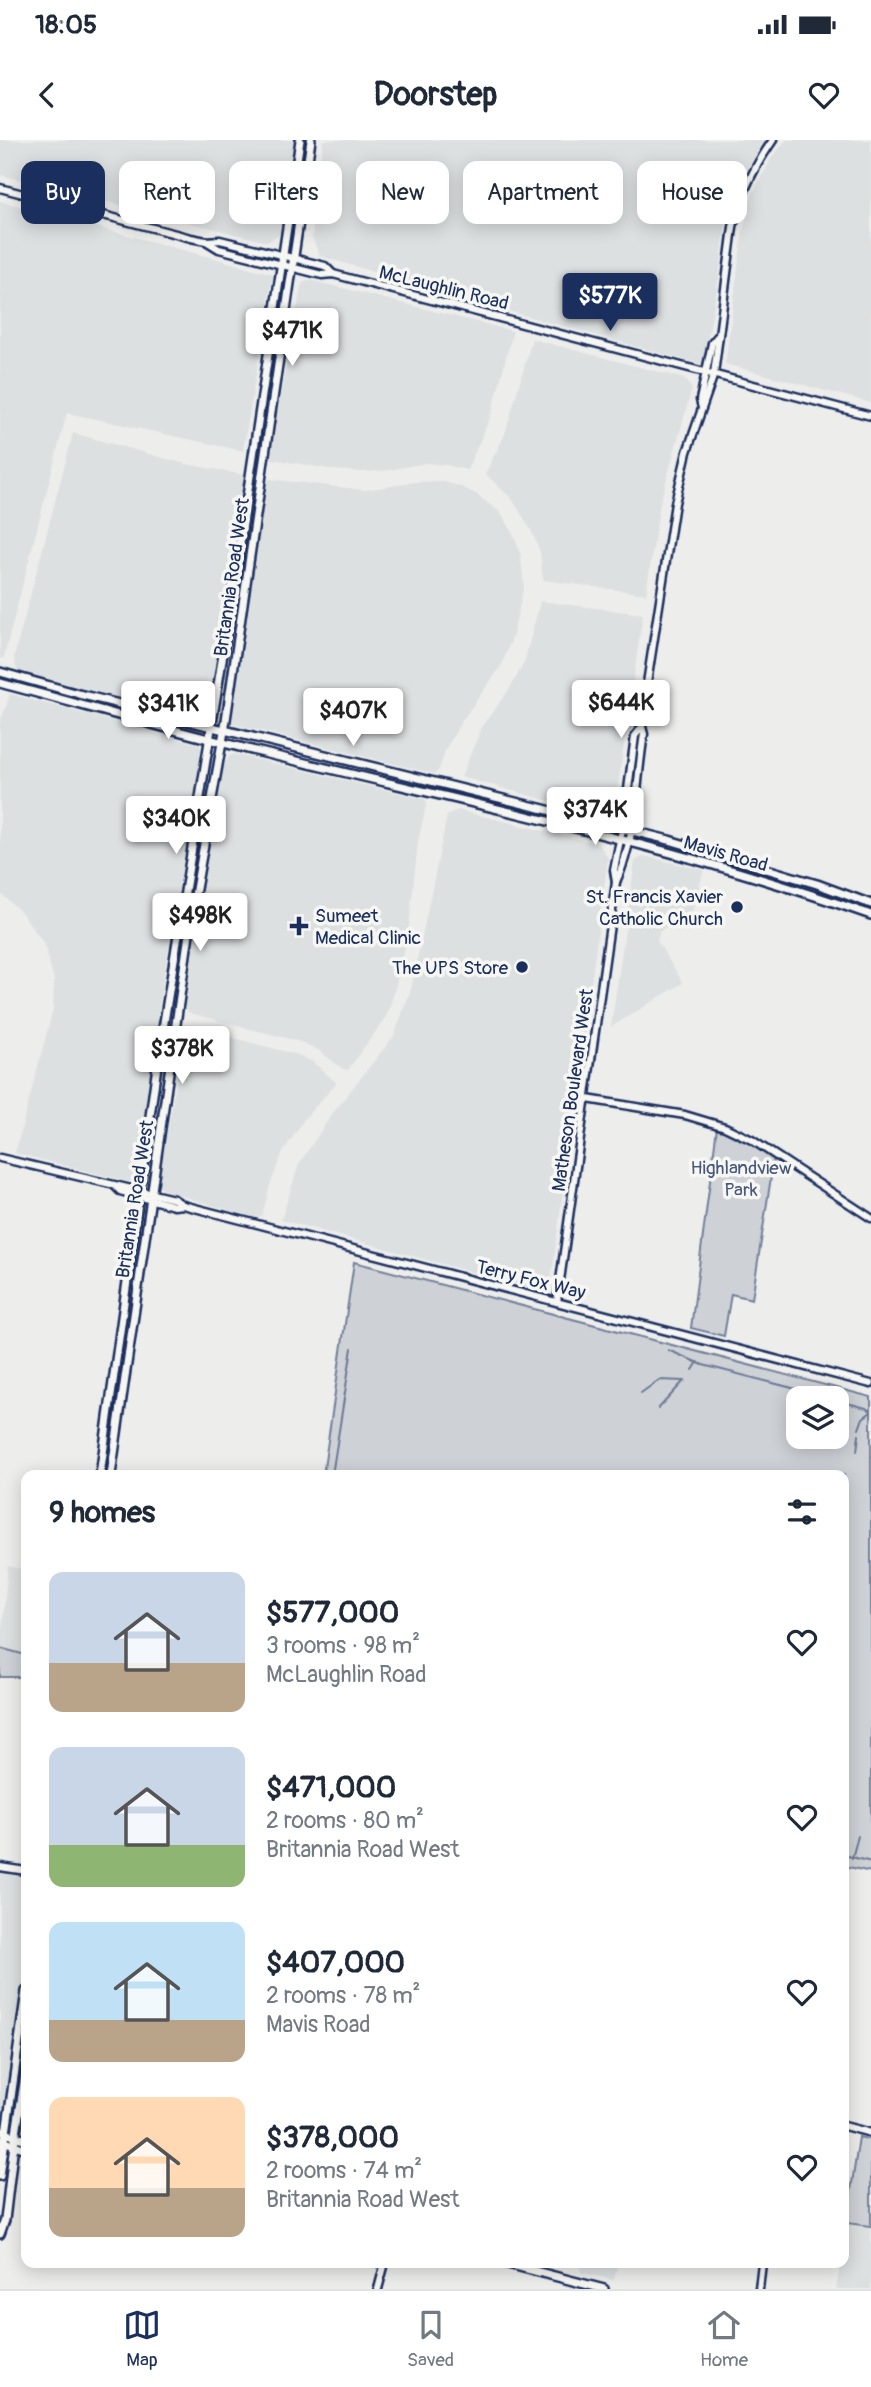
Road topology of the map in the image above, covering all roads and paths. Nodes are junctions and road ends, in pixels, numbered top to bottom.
1 (300, 140) edge
2 (311, 140) edge
3 (773, 140) edge
4 (0, 188) edge
5 (206, 241) junction
6 (283, 256) junction
7 (294, 258) junction
8 (281, 265) junction
9 (293, 268) junction
10 (333, 274) junction
11 (710, 373) junction
12 (871, 415) edge
13 (0, 672) edge
14 (0, 682) edge
15 (212, 726) junction
16 (224, 730) junction
17 (209, 738) junction
18 (222, 742) junction
19 (335, 758) junction
20 (331, 769) junction
21 (626, 830) junction
22 (620, 839) junction
23 (628, 842) junction
24 (617, 882) junction
25 (871, 904) edge
26 (871, 915) edge
27 (587, 1099) junction
28 (0, 1158) edge
29 (139, 1193) junction
30 (150, 1196) junction
31 (871, 1218) edge
32 (557, 1301) junction
33 (871, 1384) edge
34 (101, 1470) edge
35 (112, 1470) edge
36 (0, 1867) edge
37 (21, 1870) edge
38 (21, 2023) edge
39 (21, 2107) edge
40 (20, 2114) junction
41 (21, 2117) edge
42 (849, 2127) edge
43 (871, 2133) edge
44 (3, 2136) edge
45 (21, 2140) edge
46 (15, 2141) junction
47 (21, 2145) edge
48 (1, 2159) edge
49 (0, 2176) edge
50 (0, 2234) edge
51 (384, 2268) edge
52 (523, 2268) edge
53 (761, 2268) edge
54 (379, 2289) edge
55 (604, 2289) edge
56 (759, 2289) edge

1 - 6 main road, Britannia Road West
2 - 7 main road, Britannia Road West
3 - 11 street, Matheson Boulevard West
4 - 5 street, McLaughlin Road
5 - 6 street, McLaughlin Road
5 - 8 street, McLaughlin Road
6 - 7 street, McLaughlin Road
6 - 8 main road, Britannia Road West
7 - 9 main road, Britannia Road West
7 - 10 street, McLaughlin Road
8 - 9 street, McLaughlin Road
8 - 15 main road, Britannia Road West
9 - 10 street, McLaughlin Road
9 - 16 main road, Britannia Road West
10 - 11 street, McLaughlin Road
11 - 12 street, McLaughlin Road
11 - 21 street, Matheson Boulevard West
13 - 15 main road, Mavis Road
14 - 17 main road, Mavis Road
15 - 16 main road, Mavis Road
15 - 17 main road, Britannia Road West
16 - 18 main road, Britannia Road West
16 - 19 main road, Mavis Road
17 - 18 main road, Mavis Road
17 - 29 main road, Britannia Road West
18 - 20 main road, Mavis Road
18 - 30 main road, Britannia Road West
19 - 20 main road
19 - 21 main road, Mavis Road
20 - 22 main road, Mavis Road
21 - 22 street, Matheson Boulevard West
21 - 23 street, Matheson Boulevard West
21 - 25 main road, Mavis Road
22 - 23 main road, Mavis Road
22 - 24 street, Matheson Boulevard West
23 - 24 street, Matheson Boulevard West
23 - 26 main road, Mavis Road
24 - 27 street, Matheson Boulevard West
27 - 31 street
27 - 32 street, Matheson Boulevard West
28 - 29 street, Terry Fox Way
29 - 30 street, Terry Fox Way
29 - 34 main road, Britannia Road West
30 - 32 street, Terry Fox Way
30 - 35 main road, Britannia Road West
32 - 33 street, Terry Fox Way
36 - 37 street
38 - 44 main road
39 - 40 main road
40 - 41 main road
40 - 46 main road
42 - 43 street
44 - 46 main road
44 - 48 main road
45 - 46 main road
46 - 47 main road
46 - 50 main road
48 - 49 main road
51 - 54 street
52 - 55 main road
53 - 56 street

